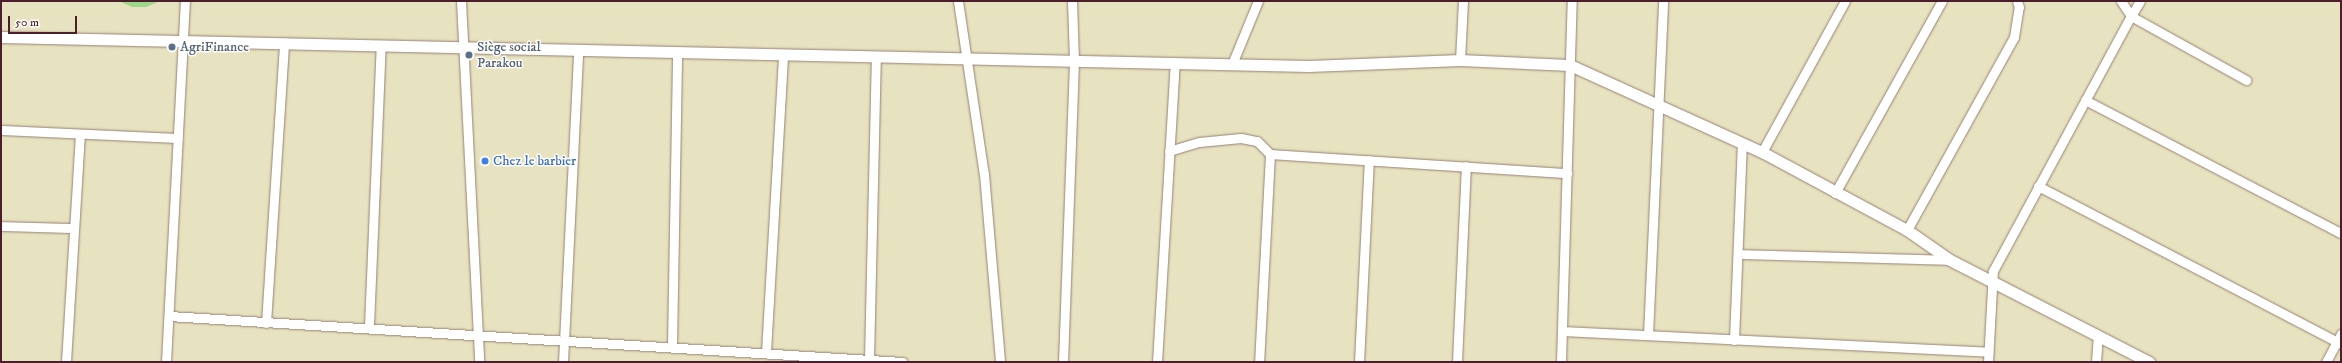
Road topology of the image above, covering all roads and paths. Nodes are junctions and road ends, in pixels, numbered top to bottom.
1 (185, 1) edge
2 (461, 1) edge
3 (958, 1) edge
4 (1072, 1) edge
5 (1258, 1) edge
6 (1463, 1) edge
7 (1572, 1) edge
8 (1663, 1) edge
9 (1845, 1) edge
10 (1942, 1) edge
11 (2016, 1) edge
12 (2121, 1) edge
13 (2140, 1) edge
14 (2131, 16) junction
15 (1, 37) edge
16 (182, 41) junction
17 (284, 43) junction
18 (381, 46) junction
19 (462, 47) junction
20 (578, 50) junction
21 (677, 52) junction
22 (783, 54) junction
23 (876, 56) junction
24 (966, 58) junction
25 (1460, 60) junction
26 (1074, 61) junction
27 (1175, 63) junction
28 (1232, 64) junction
29 (1570, 65) junction
30 (2246, 80) dead end
31 (2085, 100) junction
32 (1659, 105) junction
33 (1, 130) edge
34 (80, 134) junction
35 (178, 138) junction
36 (1742, 143) junction
37 (1169, 151) junction
38 (1762, 152) junction
39 (1270, 154) junction
40 (1369, 160) junction
41 (1466, 166) junction
42 (1567, 173) junction
43 (2038, 186) junction
44 (1835, 193) junction
45 (1, 226) edge
46 (74, 228) junction
47 (1907, 230) junction
48 (2341, 233) edge
49 (1738, 254) junction
50 (1950, 260) junction
51 (1992, 282) junction
52 (169, 316) junction
53 (266, 323) junction
54 (369, 326) junction
55 (1562, 331) junction
56 (477, 335) junction
57 (1648, 335) junction
58 (2098, 336) junction
59 (1734, 340) junction
60 (2340, 340) edge
61 (565, 341) junction
62 (672, 346) junction
63 (766, 352) junction
64 (1988, 352) junction
65 (869, 359) junction
66 (66, 362) edge
67 (166, 362) edge
68 (479, 362) edge
69 (563, 362) edge
70 (903, 362) edge
71 (1000, 362) edge
72 (1063, 362) edge
73 (1157, 362) edge
74 (1259, 362) edge
75 (1358, 362) edge
76 (1457, 362) edge
77 (1561, 362) edge
78 (1988, 362) edge
79 (2096, 362) edge
80 (2148, 362) edge
81 (2326, 362) edge

1 - 16 street
2 - 19 street
3 - 24 street
4 - 26 street
5 - 28 street
6 - 25 street
7 - 29 street
8 - 32 street
9 - 38 street
10 - 44 street
11 - 47 street
12 - 14 street
13 - 14 street
14 - 30 street
14 - 31 street
15 - 16 street
16 - 17 street
16 - 35 street
17 - 18 street
17 - 53 street
18 - 19 street
18 - 54 street
19 - 20 street
19 - 56 street
20 - 21 street
20 - 61 street
21 - 22 street
21 - 62 street
22 - 23 street
22 - 63 street
23 - 24 street
23 - 65 street
24 - 26 street
24 - 71 street
25 - 28 street
25 - 29 street
26 - 27 street
26 - 72 street
27 - 28 street
27 - 37 street
29 - 32 street
29 - 42 street
31 - 43 street
31 - 48 street
32 - 36 street
32 - 57 street
33 - 34 street
34 - 35 street
34 - 46 street
35 - 52 street
36 - 38 street
36 - 49 street
37 - 39 street
37 - 73 street
38 - 44 street
39 - 40 street
39 - 74 street
40 - 41 street
40 - 75 street
41 - 42 street
41 - 76 street
42 - 55 street
43 - 51 street
43 - 60 street
44 - 47 street
45 - 46 street
46 - 66 street
47 - 50 street
49 - 50 street
49 - 59 street
50 - 51 street
51 - 58 street
51 - 64 street
52 - 53 street
52 - 67 street
53 - 54 street
54 - 56 street
55 - 57 street
55 - 77 street
56 - 61 street
56 - 68 street
57 - 59 street
58 - 79 street
58 - 80 street
59 - 64 street
60 - 81 street
61 - 62 street
61 - 69 street
62 - 63 street
63 - 65 street
64 - 78 street
65 - 70 street

